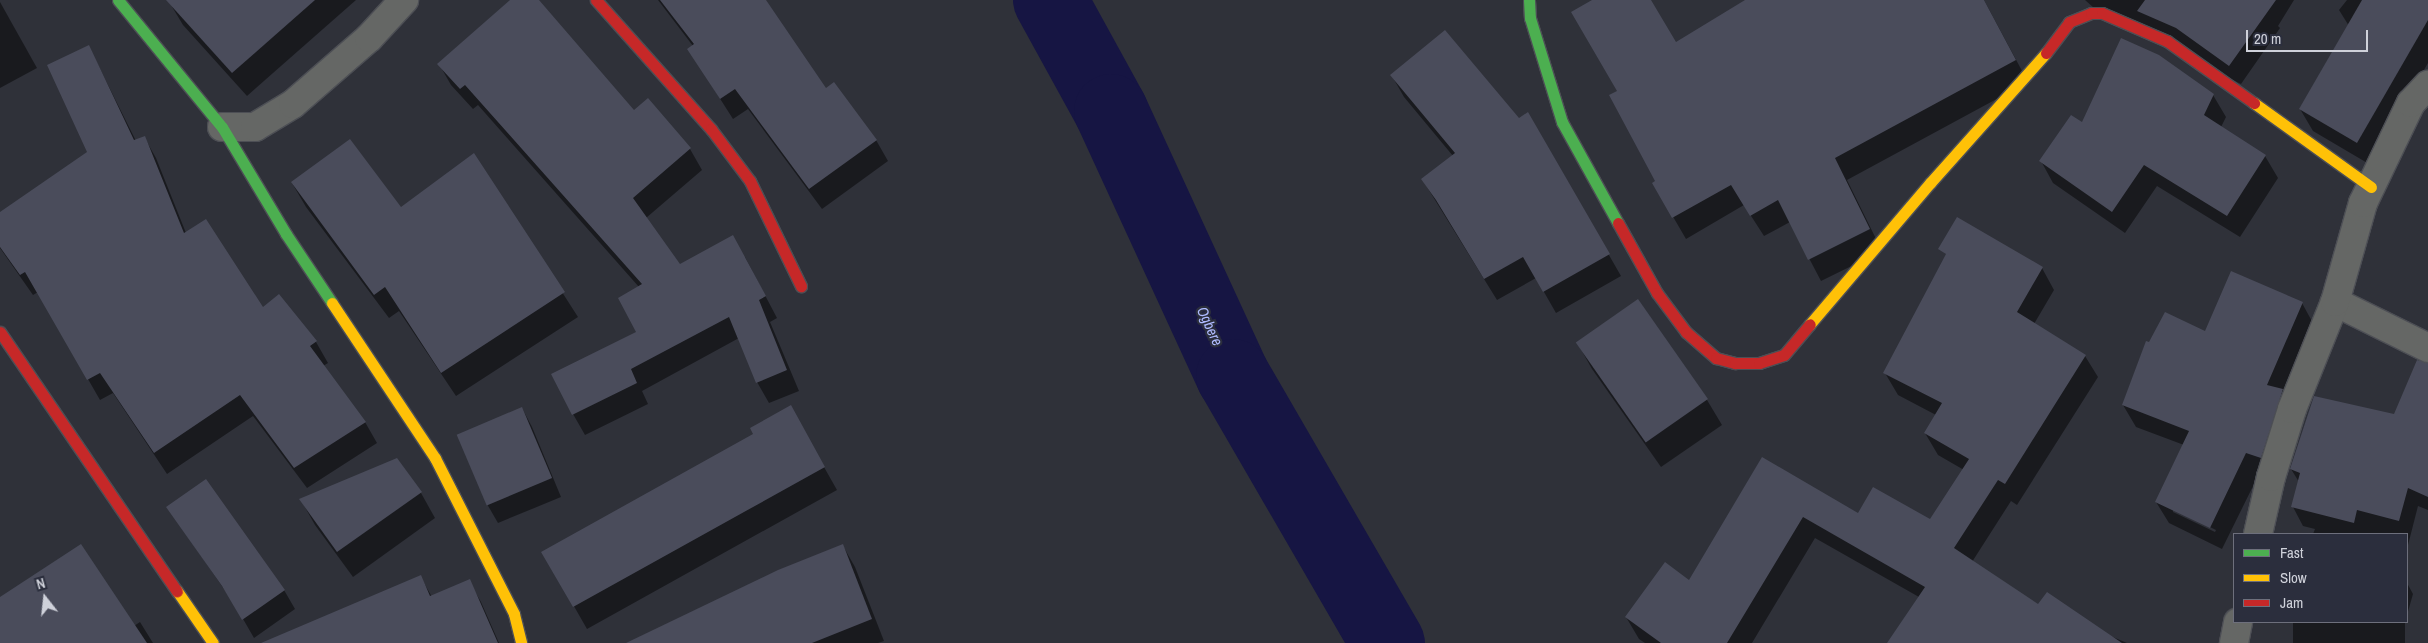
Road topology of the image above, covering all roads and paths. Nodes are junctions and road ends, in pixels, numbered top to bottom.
1 (118, 0) edge
2 (404, 0) edge
3 (596, 0) edge
4 (1529, 0) edge
5 (2428, 85) edge
6 (222, 127) junction
7 (255, 127) junction
8 (242, 161) junction
9 (2371, 187) junction
10 (801, 286) dead end
11 (2335, 302) junction
12 (0, 332) edge
13 (2428, 348) edge
14 (2258, 533) edge
15 (2238, 623) edge
16 (213, 643) edge
17 (521, 643) edge
18 (2234, 643) edge

1 - 6 street
2 - 7 street
3 - 10 street
4 - 9 street
5 - 9 street
6 - 7 street
6 - 8 street
7 - 8 street
8 - 17 street
9 - 11 street
11 - 13 street
11 - 14 street
12 - 16 street
15 - 18 street

